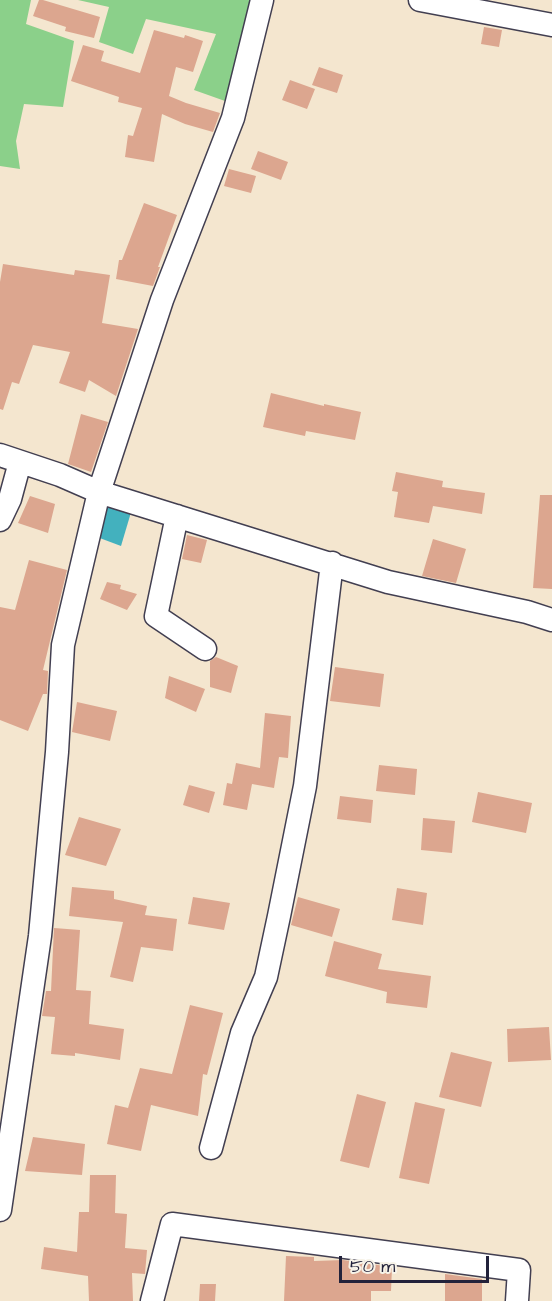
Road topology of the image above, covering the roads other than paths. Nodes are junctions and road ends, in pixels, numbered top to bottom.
1 (262, 0) edge
2 (420, 0) edge
3 (552, 25) edge
4 (10, 459) edge
5 (99, 492) junction
6 (177, 516) junction
7 (0, 520) edge
8 (332, 563) junction
9 (552, 620) edge
10 (205, 649) dead end
11 (211, 1148) dead end
12 (0, 1210) edge
13 (152, 1301) edge
14 (517, 1301) edge

1 - 5 street
2 - 3 street
4 - 5 street
4 - 7 street
5 - 6 street
5 - 12 street
6 - 8 street
6 - 10 street
8 - 9 street
8 - 11 street
13 - 14 street

